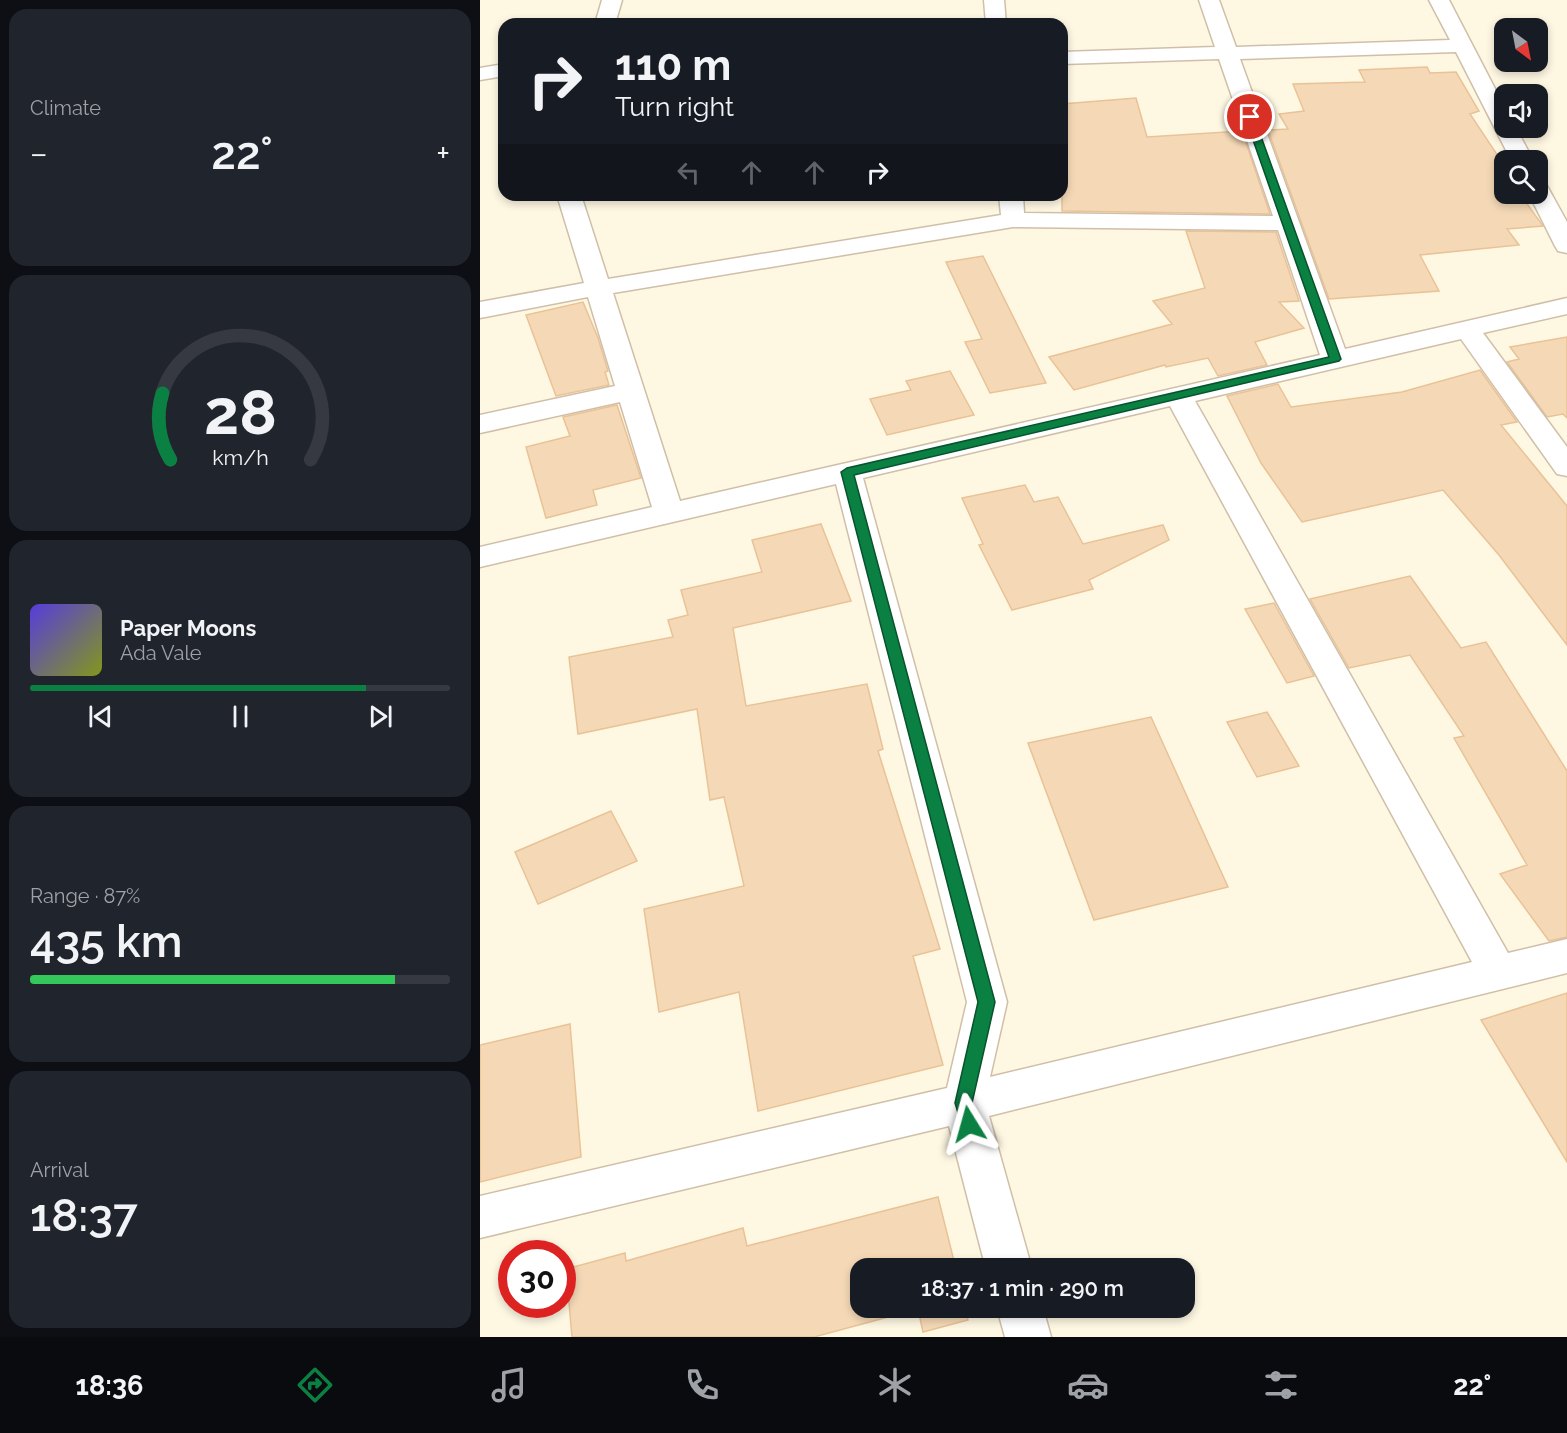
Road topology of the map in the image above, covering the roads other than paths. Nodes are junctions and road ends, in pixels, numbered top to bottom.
1 (612, 0) edge
2 (994, 0) edge
3 (1209, 0) edge
4 (1439, 0) edge
5 (607, 18) edge
6 (996, 18) edge
7 (1462, 46) junction
8 (1227, 53) junction
9 (1068, 58) edge
10 (498, 71) edge
11 (480, 74) edge
12 (1494, 106) edge
13 (570, 201) edge
14 (1011, 201) edge
15 (1546, 204) edge
16 (1013, 220) junction
17 (1287, 223) junction
18 (1567, 246) edge
19 (598, 288) junction
20 (1567, 306) edge
21 (480, 310) edge
22 (1467, 329) junction
23 (1335, 359) junction
24 (631, 392) junction
25 (1178, 395) junction
26 (480, 424) edge
27 (1567, 467) edge
28 (847, 472) junction
29 (669, 513) junction
30 (480, 557) edge
31 (1567, 956) edge
32 (1498, 972) junction
33 (964, 1103) junction
34 (480, 1217) edge
35 (1006, 1258) edge
36 (1023, 1318) edge
37 (1028, 1337) edge

1 - 5 street
2 - 6 street
3 - 8 street
4 - 7 street
7 - 8 street
7 - 12 street
8 - 9 street
8 - 17 street
10 - 11 street
13 - 19 street
14 - 16 street
15 - 18 street
16 - 17 street
16 - 19 street
17 - 23 street
19 - 21 street
19 - 24 street
20 - 22 street
22 - 23 street
22 - 27 street
23 - 25 street
24 - 26 street
24 - 29 street
25 - 28 street
25 - 32 street
28 - 29 street
28 - 33 street
29 - 30 street
31 - 32 street
32 - 33 street
33 - 34 street
33 - 35 street
36 - 37 street

